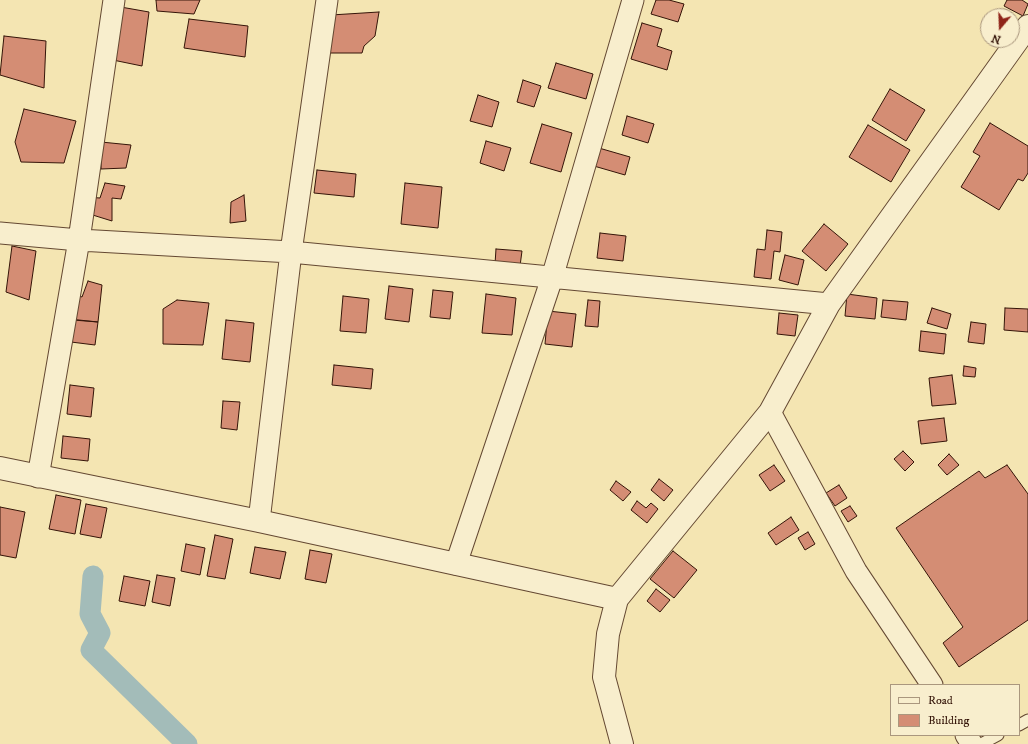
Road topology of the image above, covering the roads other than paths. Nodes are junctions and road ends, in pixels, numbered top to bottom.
1 (114, 0) edge
2 (327, 0) edge
3 (633, 0) edge
4 (1028, 26) edge
5 (0, 233) edge
6 (79, 240) junction
7 (291, 252) junction
8 (552, 278) junction
9 (829, 304) junction
10 (770, 412) junction
11 (0, 468) edge
12 (38, 477) junction
13 (259, 521) junction
14 (456, 564) junction
15 (617, 599) junction
16 (931, 684) edge
17 (996, 736) edge
18 (622, 744) edge
19 (981, 744) edge

1 - 6 street
2 - 7 street
3 - 8 street
4 - 9 street
5 - 6 street
6 - 7 street
6 - 12 street
7 - 8 street
7 - 13 street
8 - 9 street
8 - 14 street
9 - 10 street
10 - 15 street
10 - 16 street
11 - 12 street
12 - 13 street
13 - 14 street
14 - 15 street
15 - 18 street
17 - 19 lane

